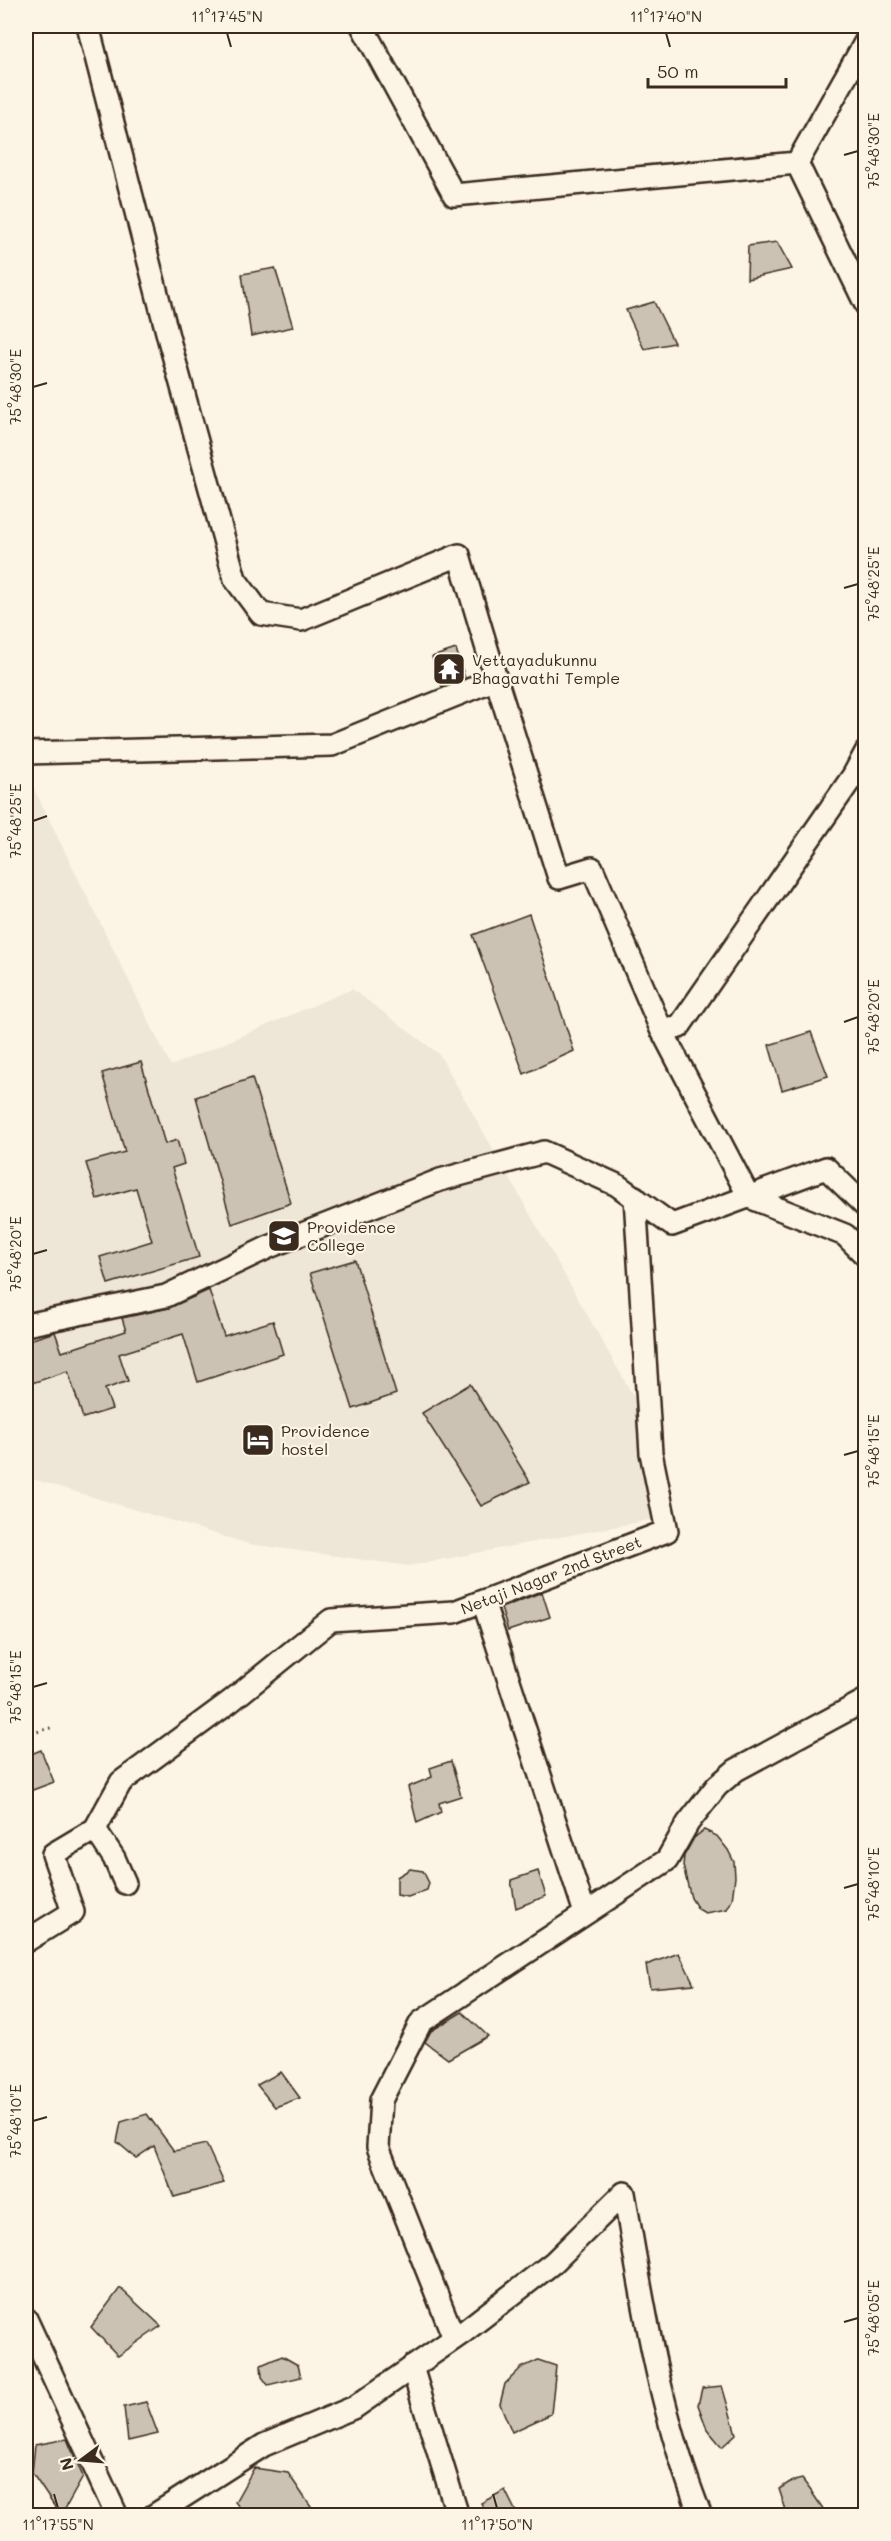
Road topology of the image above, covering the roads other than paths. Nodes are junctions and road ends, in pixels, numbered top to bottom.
1 (88, 26) edge
2 (362, 26) edge
3 (866, 41) edge
4 (797, 163) junction
5 (866, 305) edge
6 (496, 679) junction
7 (866, 752) edge
8 (26, 753) edge
9 (662, 1029) junction
10 (634, 1197) junction
11 (749, 1197) junction
12 (866, 1207) edge
13 (866, 1256) edge
14 (26, 1325) edge
15 (483, 1600) junction
16 (866, 1700) edge
17 (95, 1829) junction
18 (125, 1883) dead end
19 (585, 1913) junction
20 (26, 1941) edge
21 (26, 2319) edge
22 (454, 2338) junction
23 (412, 2367) junction
24 (117, 2516) edge
25 (153, 2516) edge
26 (458, 2516) edge
27 (701, 2516) edge

1 - 6 street
2 - 4 street
3 - 4 street
4 - 5 street
6 - 8 street
6 - 9 street
7 - 9 street
9 - 11 street
10 - 11 street
10 - 14 street
10 - 15 street, Netaji Nagar 2nd Street
11 - 12 street
11 - 13 street
15 - 17 street, Netaji Nagar 2nd Street
15 - 19 street
16 - 19 street
17 - 18 street
17 - 20 street
19 - 22 street
21 - 24 street
22 - 23 street
22 - 27 street
23 - 25 street
23 - 26 street

